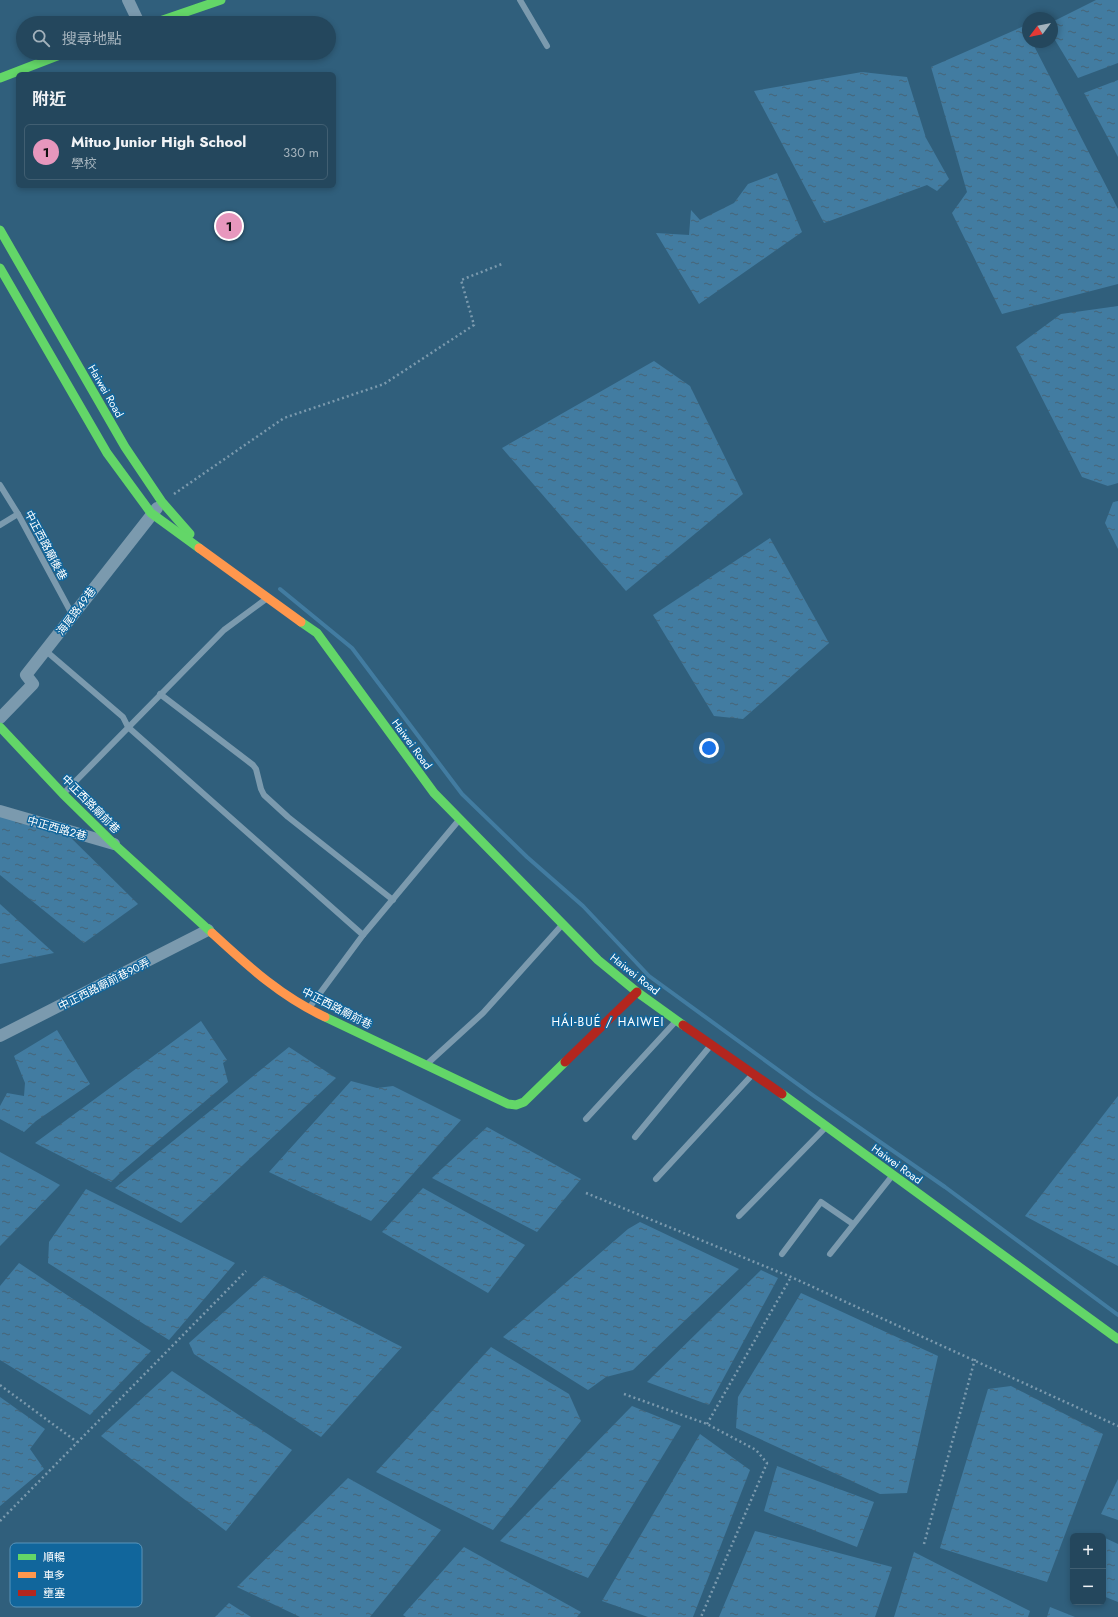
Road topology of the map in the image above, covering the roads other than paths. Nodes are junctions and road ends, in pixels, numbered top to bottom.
1 (128, 0) edge
2 (221, 0) edge
3 (520, 0) edge
4 (136, 16) edge
5 (174, 16) edge
6 (547, 46) dead end
7 (47, 60) edge
8 (0, 78) edge
9 (0, 230) edge
10 (0, 268) edge
11 (0, 485) edge
12 (162, 502) junction
13 (18, 514) junction
14 (151, 514) junction
15 (0, 525) edge
16 (206, 553) junction
17 (268, 598) junction
18 (73, 616) junction
19 (46, 651) junction
20 (160, 694) junction
21 (0, 718) edge
22 (128, 727) junction
23 (0, 728) edge
24 (63, 794) junction
25 (0, 811) edge
26 (459, 820) junction
27 (115, 845) junction
28 (393, 900) junction
29 (562, 925) junction
30 (208, 930) junction
31 (363, 934) junction
32 (637, 992) junction
33 (308, 1009) junction
34 (677, 1020) junction
35 (0, 1036) edge
36 (711, 1045) junction
37 (426, 1065) junction
38 (752, 1075) junction
39 (586, 1119) dead end
40 (826, 1126) junction
41 (635, 1137) dead end
42 (892, 1176) junction
43 (656, 1179) dead end
44 (739, 1216) dead end
45 (853, 1224) junction
46 (782, 1254) dead end
47 (830, 1254) dead end
48 (1118, 1339) edge

1 - 4 street
2 - 5 street
3 - 6 lane
7 - 8 street
9 - 12 street, Haiwei Road
10 - 14 street, Haiwei Road
11 - 13 lane, 中正西路廟後巷
12 - 14 street, 海尾路49巷
12 - 16 street, Haiwei Road
13 - 15 lane
13 - 18 lane, 中正西路廟後巷
14 - 16 street, Haiwei Road
14 - 18 street, 海尾路49巷
16 - 17 street, Haiwei Road
17 - 20 lane
17 - 26 street, Haiwei Road
18 - 19 street, 海尾路49巷
19 - 21 street, 海尾路49巷
19 - 22 lane
20 - 22 lane
20 - 28 lane
22 - 24 lane
22 - 31 lane
23 - 24 street, 中正西路廟前巷
24 - 27 street, 中正西路廟前巷
25 - 27 street, 中正西路2巷
26 - 28 lane
26 - 29 street, Haiwei Road
27 - 30 street, 中正西路廟前巷
28 - 31 lane
29 - 32 street, Haiwei Road
29 - 37 lane
30 - 33 street, 中正西路廟前巷
30 - 35 street, 中正西路廟前巷90弄
31 - 33 lane
32 - 34 street, Haiwei Road
32 - 37 street, 中正西路廟前巷
33 - 37 street, 中正西路廟前巷
34 - 36 street, Haiwei Road
34 - 39 lane
36 - 38 street, Haiwei Road
36 - 41 lane
38 - 40 street, Haiwei Road
38 - 43 lane
40 - 42 street, Haiwei Road
40 - 44 lane
42 - 45 lane
42 - 48 street, Haiwei Road
45 - 46 lane
45 - 47 lane

